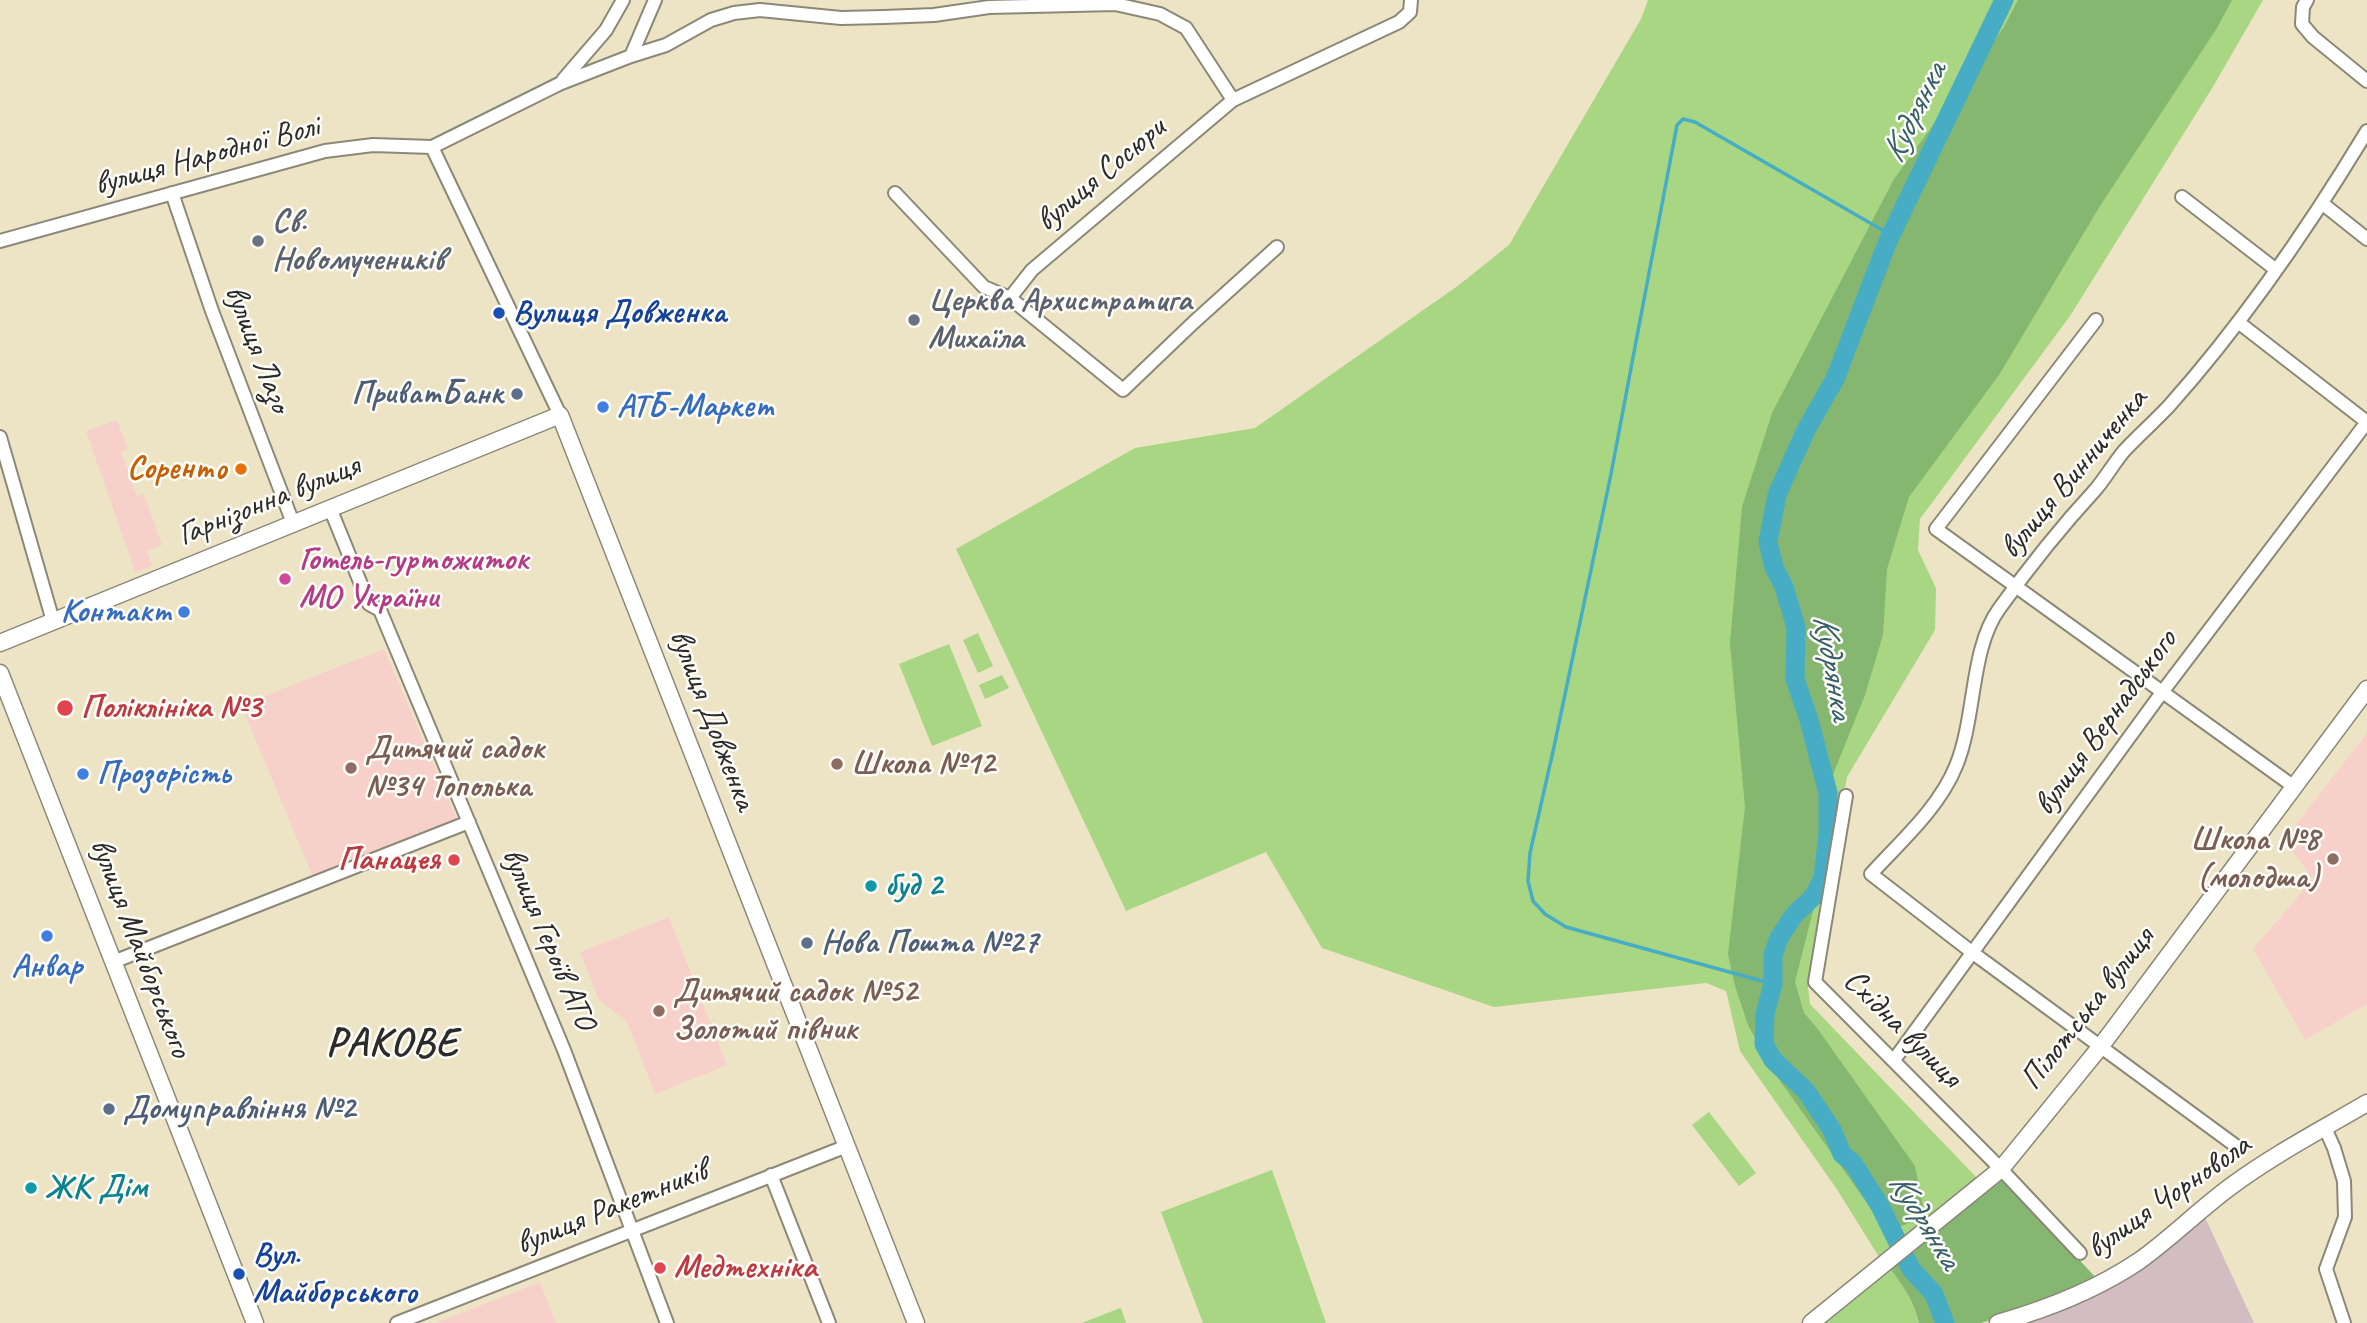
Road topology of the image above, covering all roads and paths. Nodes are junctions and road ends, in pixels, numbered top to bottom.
1 (624, 0) edge
2 (654, 0) edge
3 (1411, 0) edge
4 (2307, 0) edge
5 (631, 56) junction
6 (2367, 81) edge
7 (559, 84) junction
8 (1233, 100) junction
9 (2367, 131) edge
10 (432, 147) junction
11 (173, 193) junction
12 (895, 193) dead end
13 (2182, 197) dead end
14 (2323, 204) junction
15 (2367, 239) edge
16 (0, 241) edge
17 (1278, 247) dead end
18 (2275, 269) junction
19 (1010, 298) junction
20 (2096, 320) dead end
21 (2238, 322) junction
22 (560, 415) junction
23 (2367, 422) edge
24 (0, 437) edge
25 (330, 508) junction
26 (293, 523) junction
27 (2016, 587) junction
28 (53, 621) junction
29 (0, 643) edge
30 (0, 673) edge
31 (2367, 689) edge
32 (2163, 691) junction
33 (2293, 786) junction
34 (1846, 796) dead end
35 (469, 821) junction
36 (1973, 953) junction
37 (113, 962) junction
38 (2101, 1046) junction
39 (1894, 1060) junction
40 (2367, 1103) edge
41 (2325, 1128) junction
42 (847, 1146) junction
43 (2236, 1146) dead end
44 (2001, 1169) junction
45 (771, 1175) junction
46 (632, 1230) junction
47 (2080, 1253) dead end
48 (1817, 1321) edge
49 (255, 1323) edge
50 (397, 1323) edge
51 (667, 1323) edge
52 (829, 1323) edge
53 (916, 1323) edge
54 (1998, 1323) edge
55 (2344, 1323) edge

1 - 7 street
2 - 5 street
3 - 8 street, вулиця Сосюри
4 - 6 street
5 - 7 street
5 - 8 street
7 - 10 street
8 - 19 street, вулиця Сосюри
9 - 14 street, вулиця Винниченка
10 - 11 street, вулиця Народної Волі
10 - 22 street, вулиця Довженка
11 - 16 street, вулиця Народної Волі
11 - 26 street, вулиця Лазо
12 - 19 street
13 - 18 street
14 - 15 street
14 - 18 street, вулиця Винниченка
17 - 19 street
18 - 21 street, вулиця Винниченка
20 - 27 street
21 - 23 street
21 - 27 street, вулиця Винниченка
22 - 25 street, Гарнізонна вулиця
22 - 42 street, вулиця Довженка
23 - 32 street, вулиця Вернадського
24 - 28 street
25 - 26 street, Гарнізонна вулиця
25 - 35 street, вулиця Героїв АТО
26 - 28 street, Гарнізонна вулиця
27 - 32 street
27 - 36 street, вулиця Винниченка
28 - 29 street, Гарнізонна вулиця
30 - 37 street, вулиця Майборського
31 - 33 street, Пілотська вулиця
32 - 33 street
32 - 36 street, вулиця Вернадського
33 - 38 street, Пілотська вулиця
34 - 39 street, Східна вулиця
35 - 37 street
35 - 46 street, вулиця Героїв АТО
36 - 38 street
36 - 39 street, вулиця Вернадського
37 - 49 street, вулиця Майборського
38 - 43 street
38 - 44 street, Пілотська вулиця
39 - 44 street, Східна вулиця
40 - 41 street, вулиця Чорновола
41 - 54 street, вулиця Чорновола
41 - 55 street
42 - 45 street, вулиця Ракетників
42 - 53 street, вулиця Довженка
44 - 47 street, Східна вулиця
44 - 48 street, Пілотська вулиця
45 - 46 street, вулиця Ракетників
45 - 52 street
46 - 50 street, вулиця Ракетників
46 - 51 street, вулиця Героїв АТО

